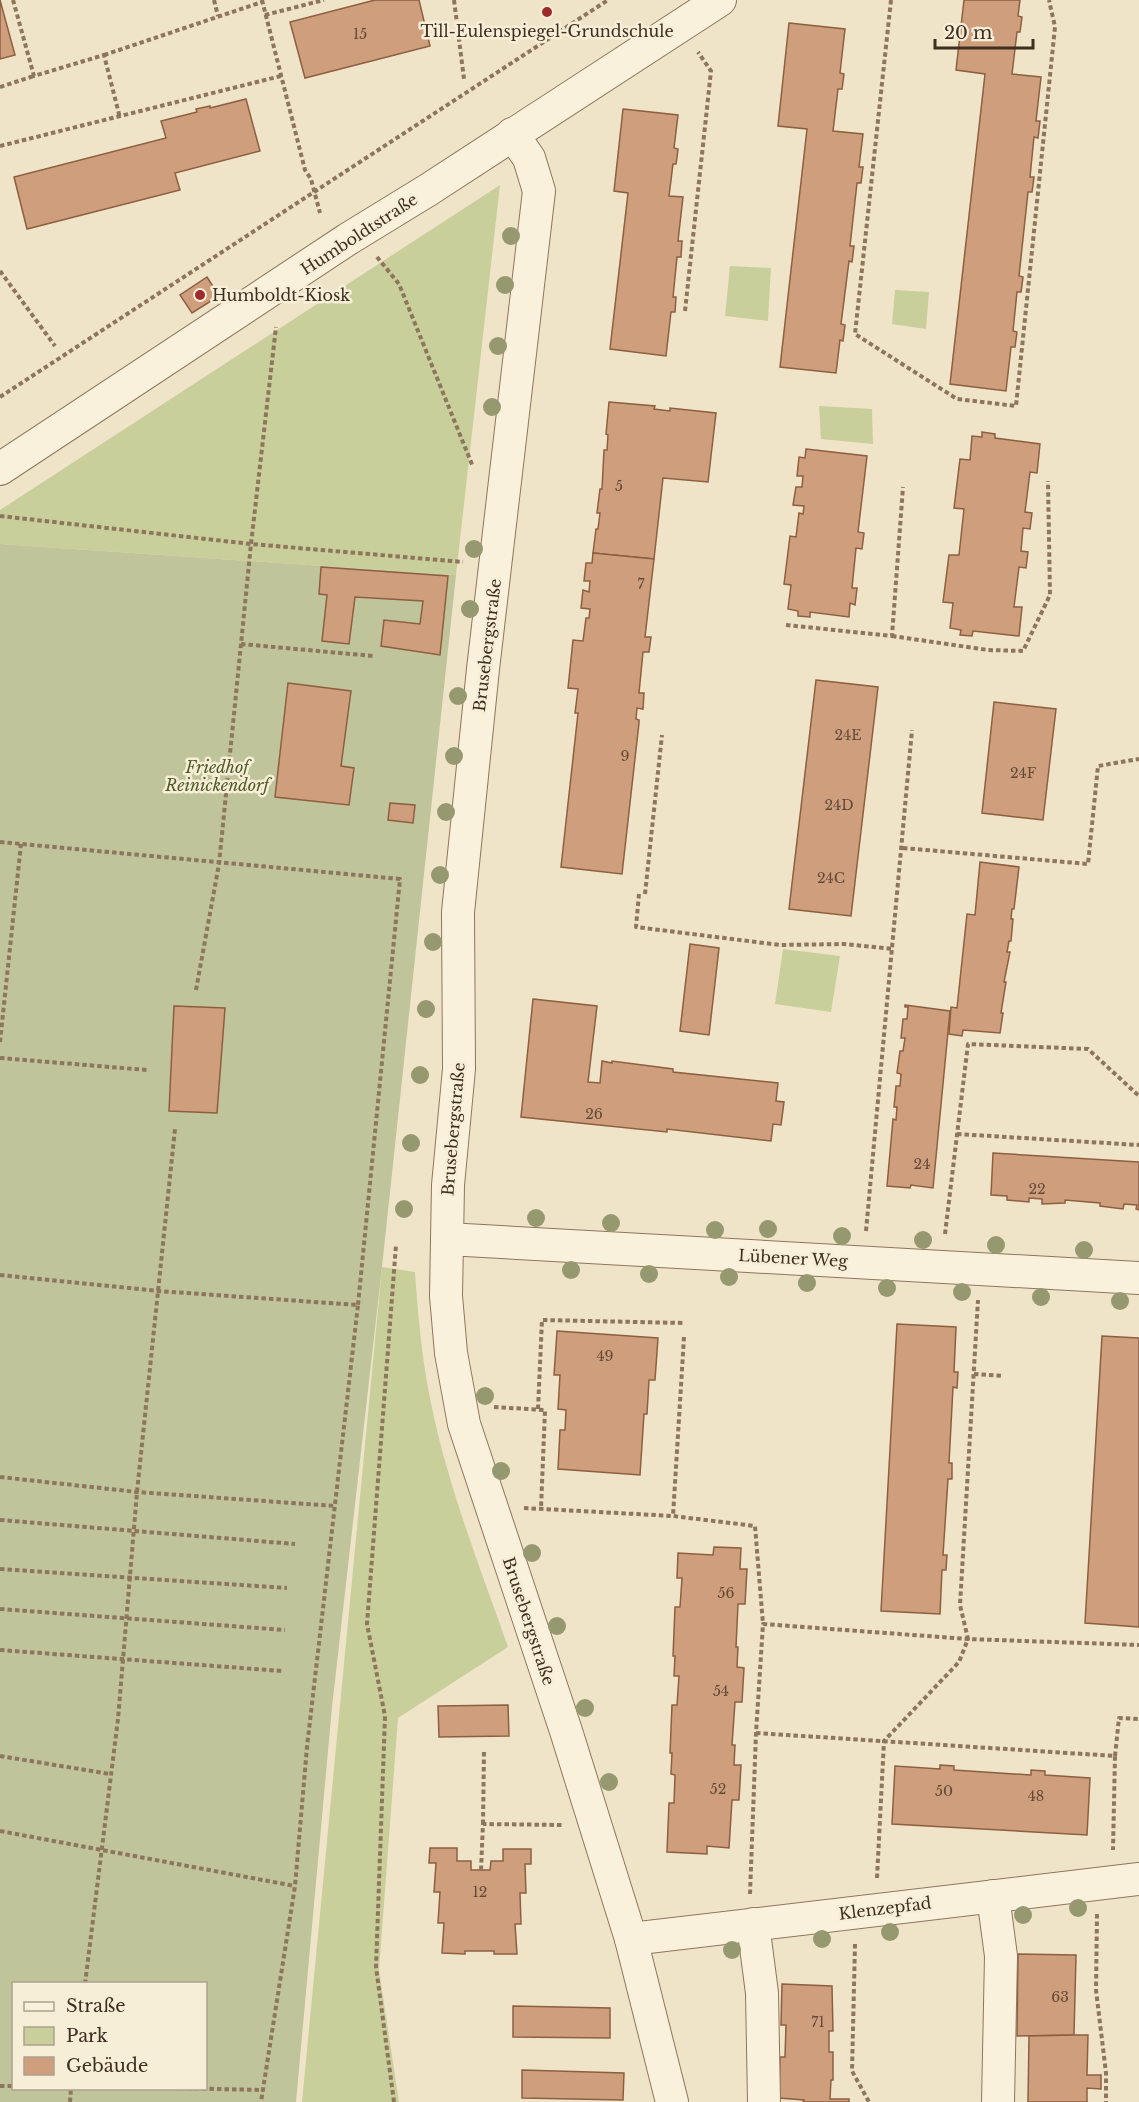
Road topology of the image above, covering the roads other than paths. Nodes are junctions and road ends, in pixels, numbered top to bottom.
1 (720, 0) edge
2 (512, 134) junction
3 (0, 469) edge
4 (447, 1239) junction
5 (1139, 1278) edge
6 (1139, 1879) edge
7 (993, 1896) junction
8 (751, 1912) junction
9 (632, 1939) junction
10 (672, 2102) edge
11 (764, 2102) edge
12 (998, 2102) edge

1 - 2 street, Humboldtstraße
2 - 3 street, Humboldtstraße
2 - 4 street, Brusebergstraße
4 - 5 street, Lübener Weg
4 - 9 street, Brusebergstraße
6 - 7 street, Klenzepfad
7 - 8 street, Klenzepfad
7 - 12 street
8 - 9 street, Klenzepfad
8 - 11 street
9 - 10 street, Brusebergstraße

